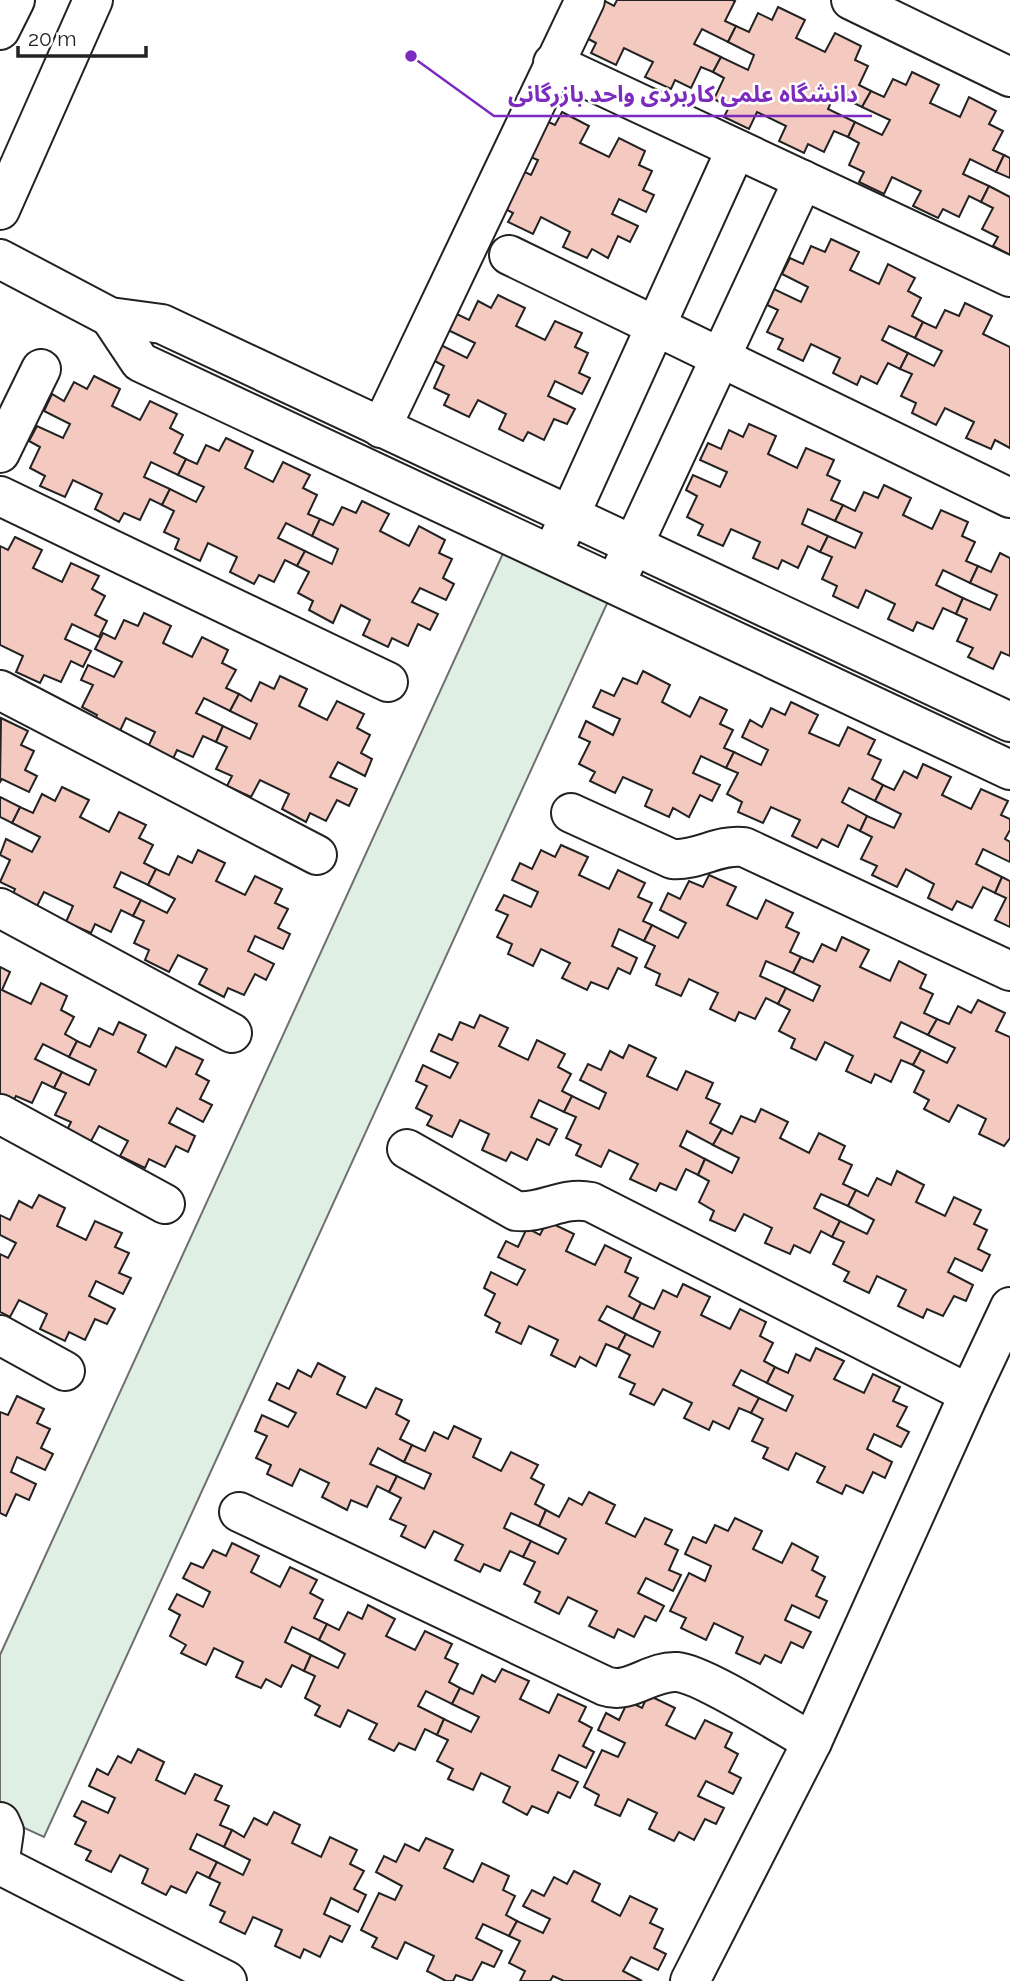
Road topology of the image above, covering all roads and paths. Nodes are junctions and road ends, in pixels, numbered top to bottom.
1 (15, 0) edge
2 (93, 0) edge
3 (584, 0) edge
4 (850, 0) edge
5 (0, 30) edge
6 (553, 63) junction
7 (1010, 77) edge
8 (736, 149) junction
9 (803, 180) junction
10 (0, 210) edge
11 (509, 255) dead end
12 (0, 259) edge
13 (1010, 276) edge
14 (110, 317) junction
15 (656, 326) junction
16 (721, 357) junction
17 (41, 369) dead end
18 (381, 428) junction
19 (0, 453) edge
20 (0, 496) edge
21 (1010, 498) edge
22 (569, 516) junction
23 (633, 546) junction
24 (551, 555) junction
25 (615, 585) junction
26 (388, 682) dead end
27 (0, 690) edge
28 (1010, 722) edge
29 (1010, 770) edge
30 (571, 813) dead end
31 (317, 855) dead end
32 (0, 908) edge
33 (1010, 971) edge
34 (232, 1033) dead end
35 (0, 1114) edge
36 (407, 1149) dead end
37 (165, 1204) dead end
38 (1010, 1307) edge
39 (0, 1335) edge
40 (65, 1371) dead end
41 (969, 1394) junction
42 (239, 1512) dead end
43 (812, 1742) junction
44 (0, 1822) edge
45 (0, 1859) edge
46 (0, 1865) edge
47 (227, 1981) edge
48 (690, 1981) edge

1 - 5 street
2 - 10 street
3 - 6 street
4 - 7 street
6 - 8 street
6 - 18 street
8 - 9 street
8 - 15 street
9 - 13 street
9 - 16 street
11 - 15 street
12 - 14 street
14 - 18 street
14 - 24 street
15 - 16 street
15 - 22 street
16 - 21 street
16 - 23 street
17 - 19 street
18 - 22 street
20 - 26 street
22 - 23 street
22 - 24 street
23 - 25 street
23 - 28 street
24 - 25 street
25 - 29 street
27 - 31 street
30 - 33 street
32 - 34 street
35 - 37 street
36 - 41 street
38 - 41 street
39 - 40 street
41 - 43 street
42 - 43 street
43 - 48 street
44 - 45 street
46 - 47 street

